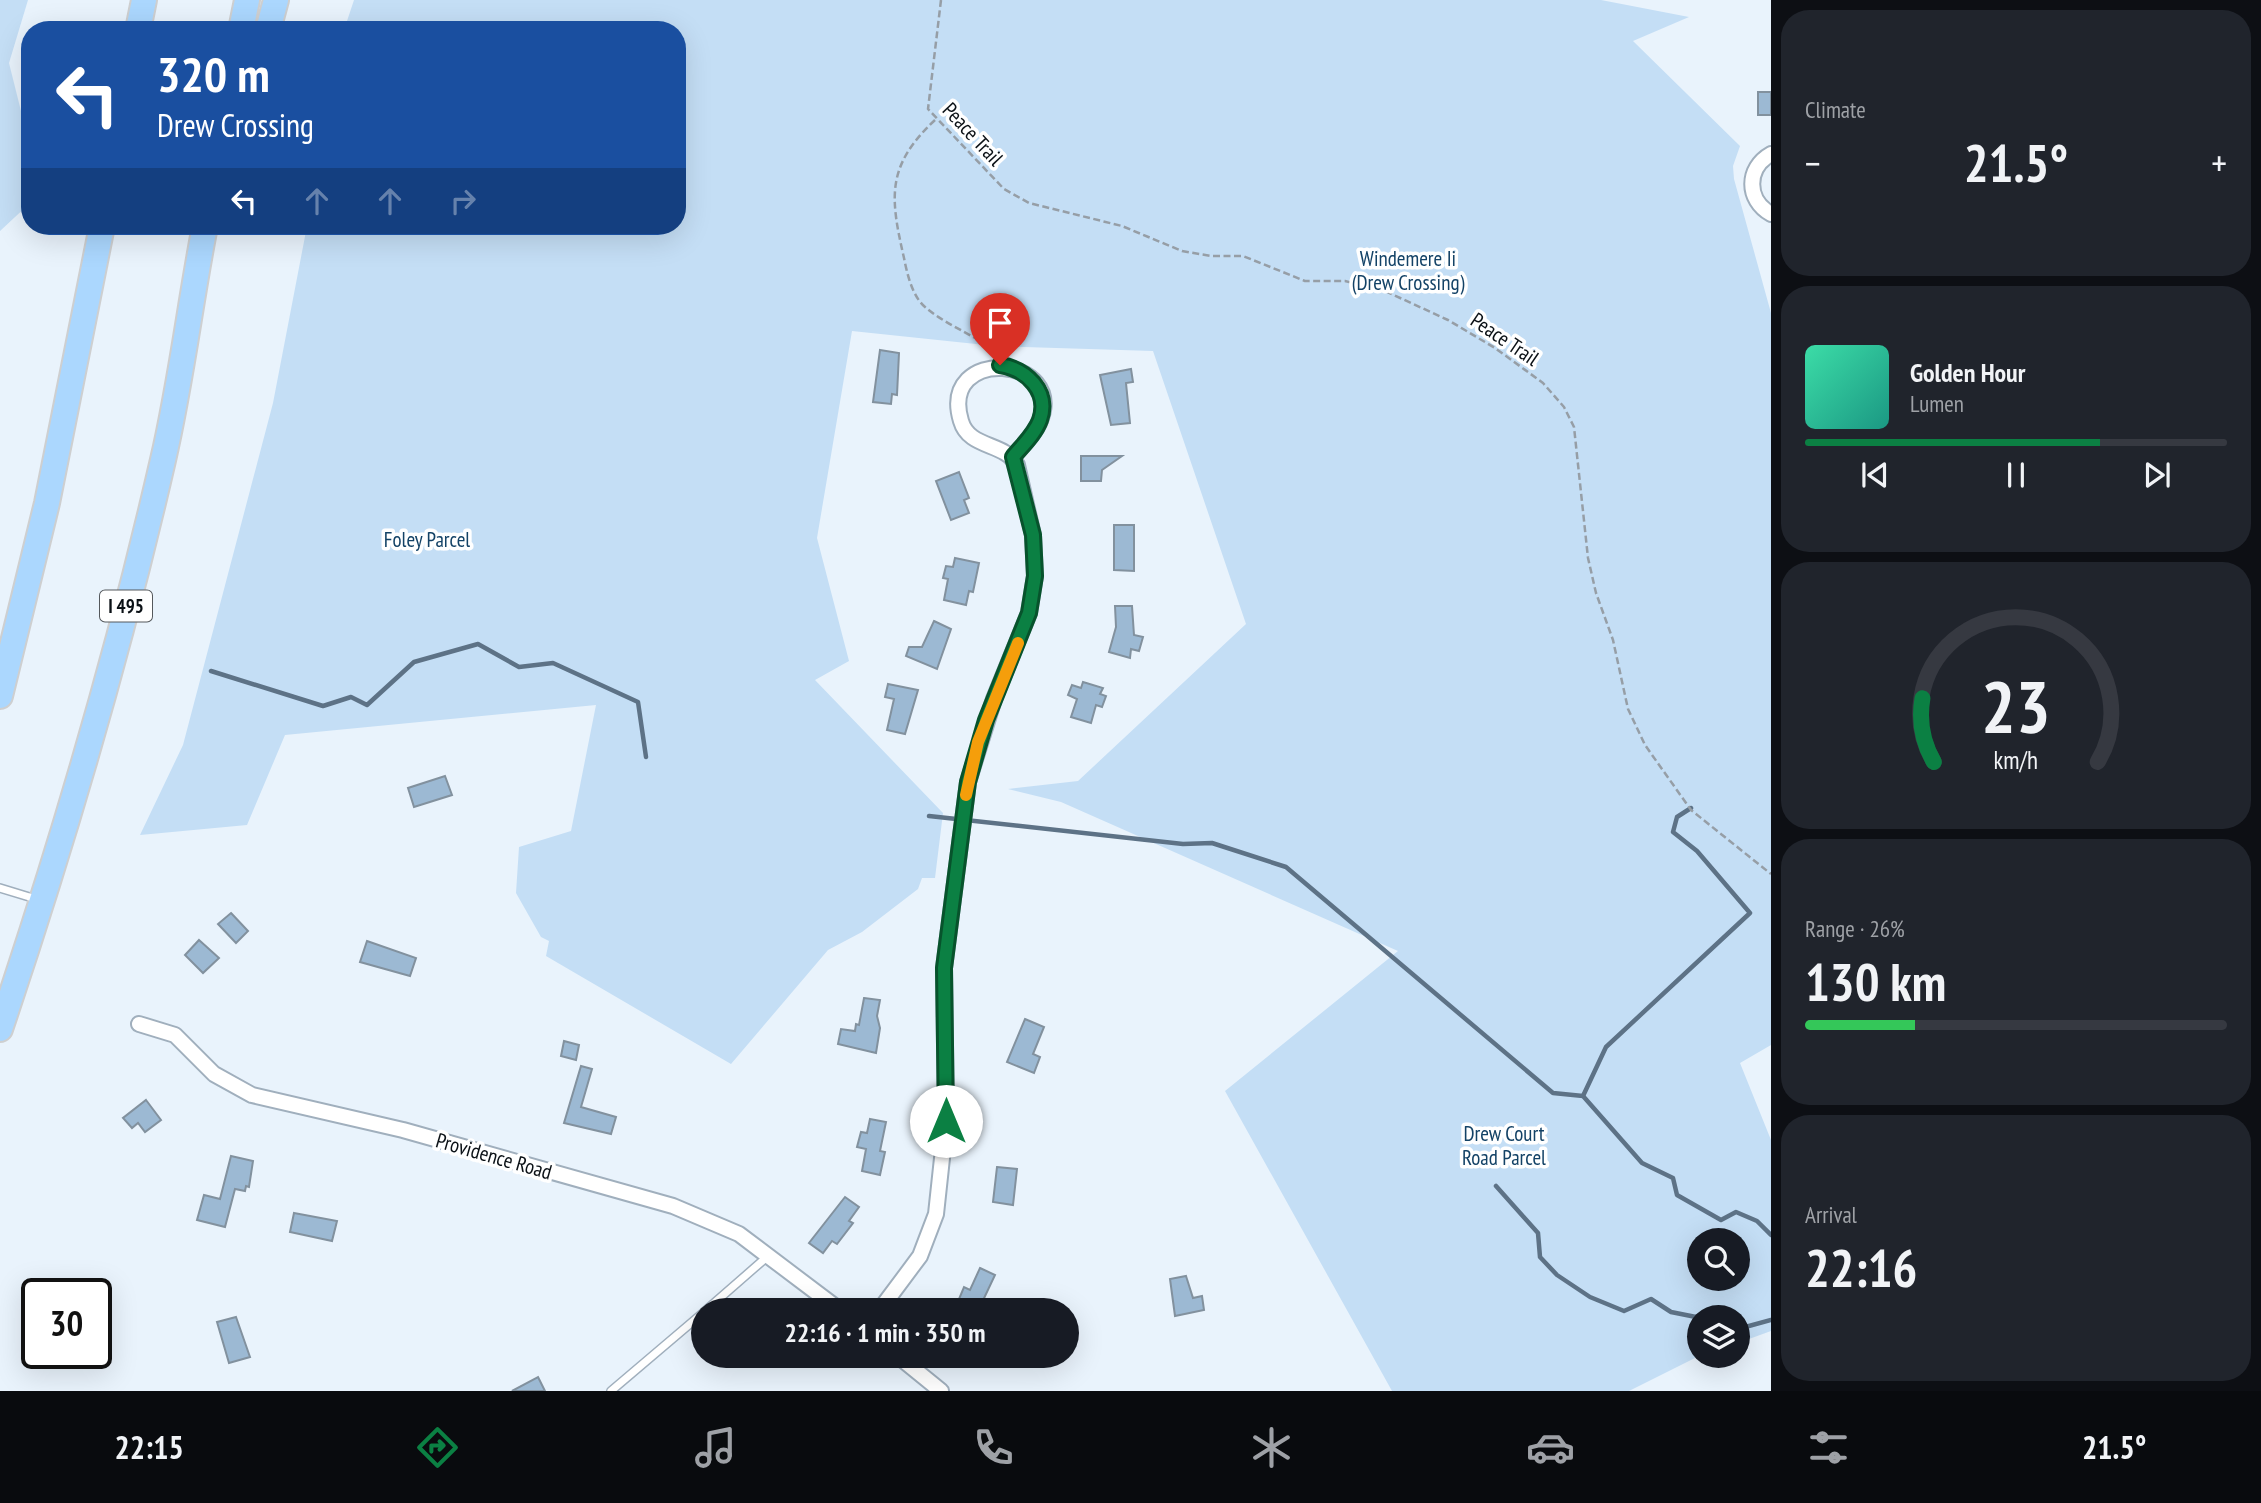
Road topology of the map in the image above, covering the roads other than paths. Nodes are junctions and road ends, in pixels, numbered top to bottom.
1 (144, 0) edge
2 (247, 0) edge
3 (276, 0) edge
4 (140, 21) edge
5 (244, 21) edge
6 (270, 21) edge
7 (1771, 154) edge
8 (1771, 214) edge
9 (100, 235) edge
10 (203, 235) edge
11 (211, 235) edge
12 (189, 307) junction
13 (1013, 457) junction
14 (0, 696) edge
15 (0, 888) edge
16 (43, 902) junction
17 (139, 1024) dead end
18 (0, 1029) edge
19 (768, 1256) junction
20 (719, 1298) edge
21 (824, 1298) edge
22 (889, 1298) edge
23 (691, 1322) edge
24 (913, 1368) edge
25 (611, 1391) edge
26 (941, 1391) edge

1 - 4 highway
2 - 5 highway
3 - 6 highway
7 - 8 street
9 - 14 highway
10 - 12 highway, I 495
11 - 12 highway
12 - 16 highway, I 495
13 - 13 street
13 - 22 street
15 - 16 lane
16 - 18 highway, I 495
17 - 19 street, Providence Road
19 - 20 lane
19 - 21 street, Providence Road
23 - 25 lane
24 - 26 street

